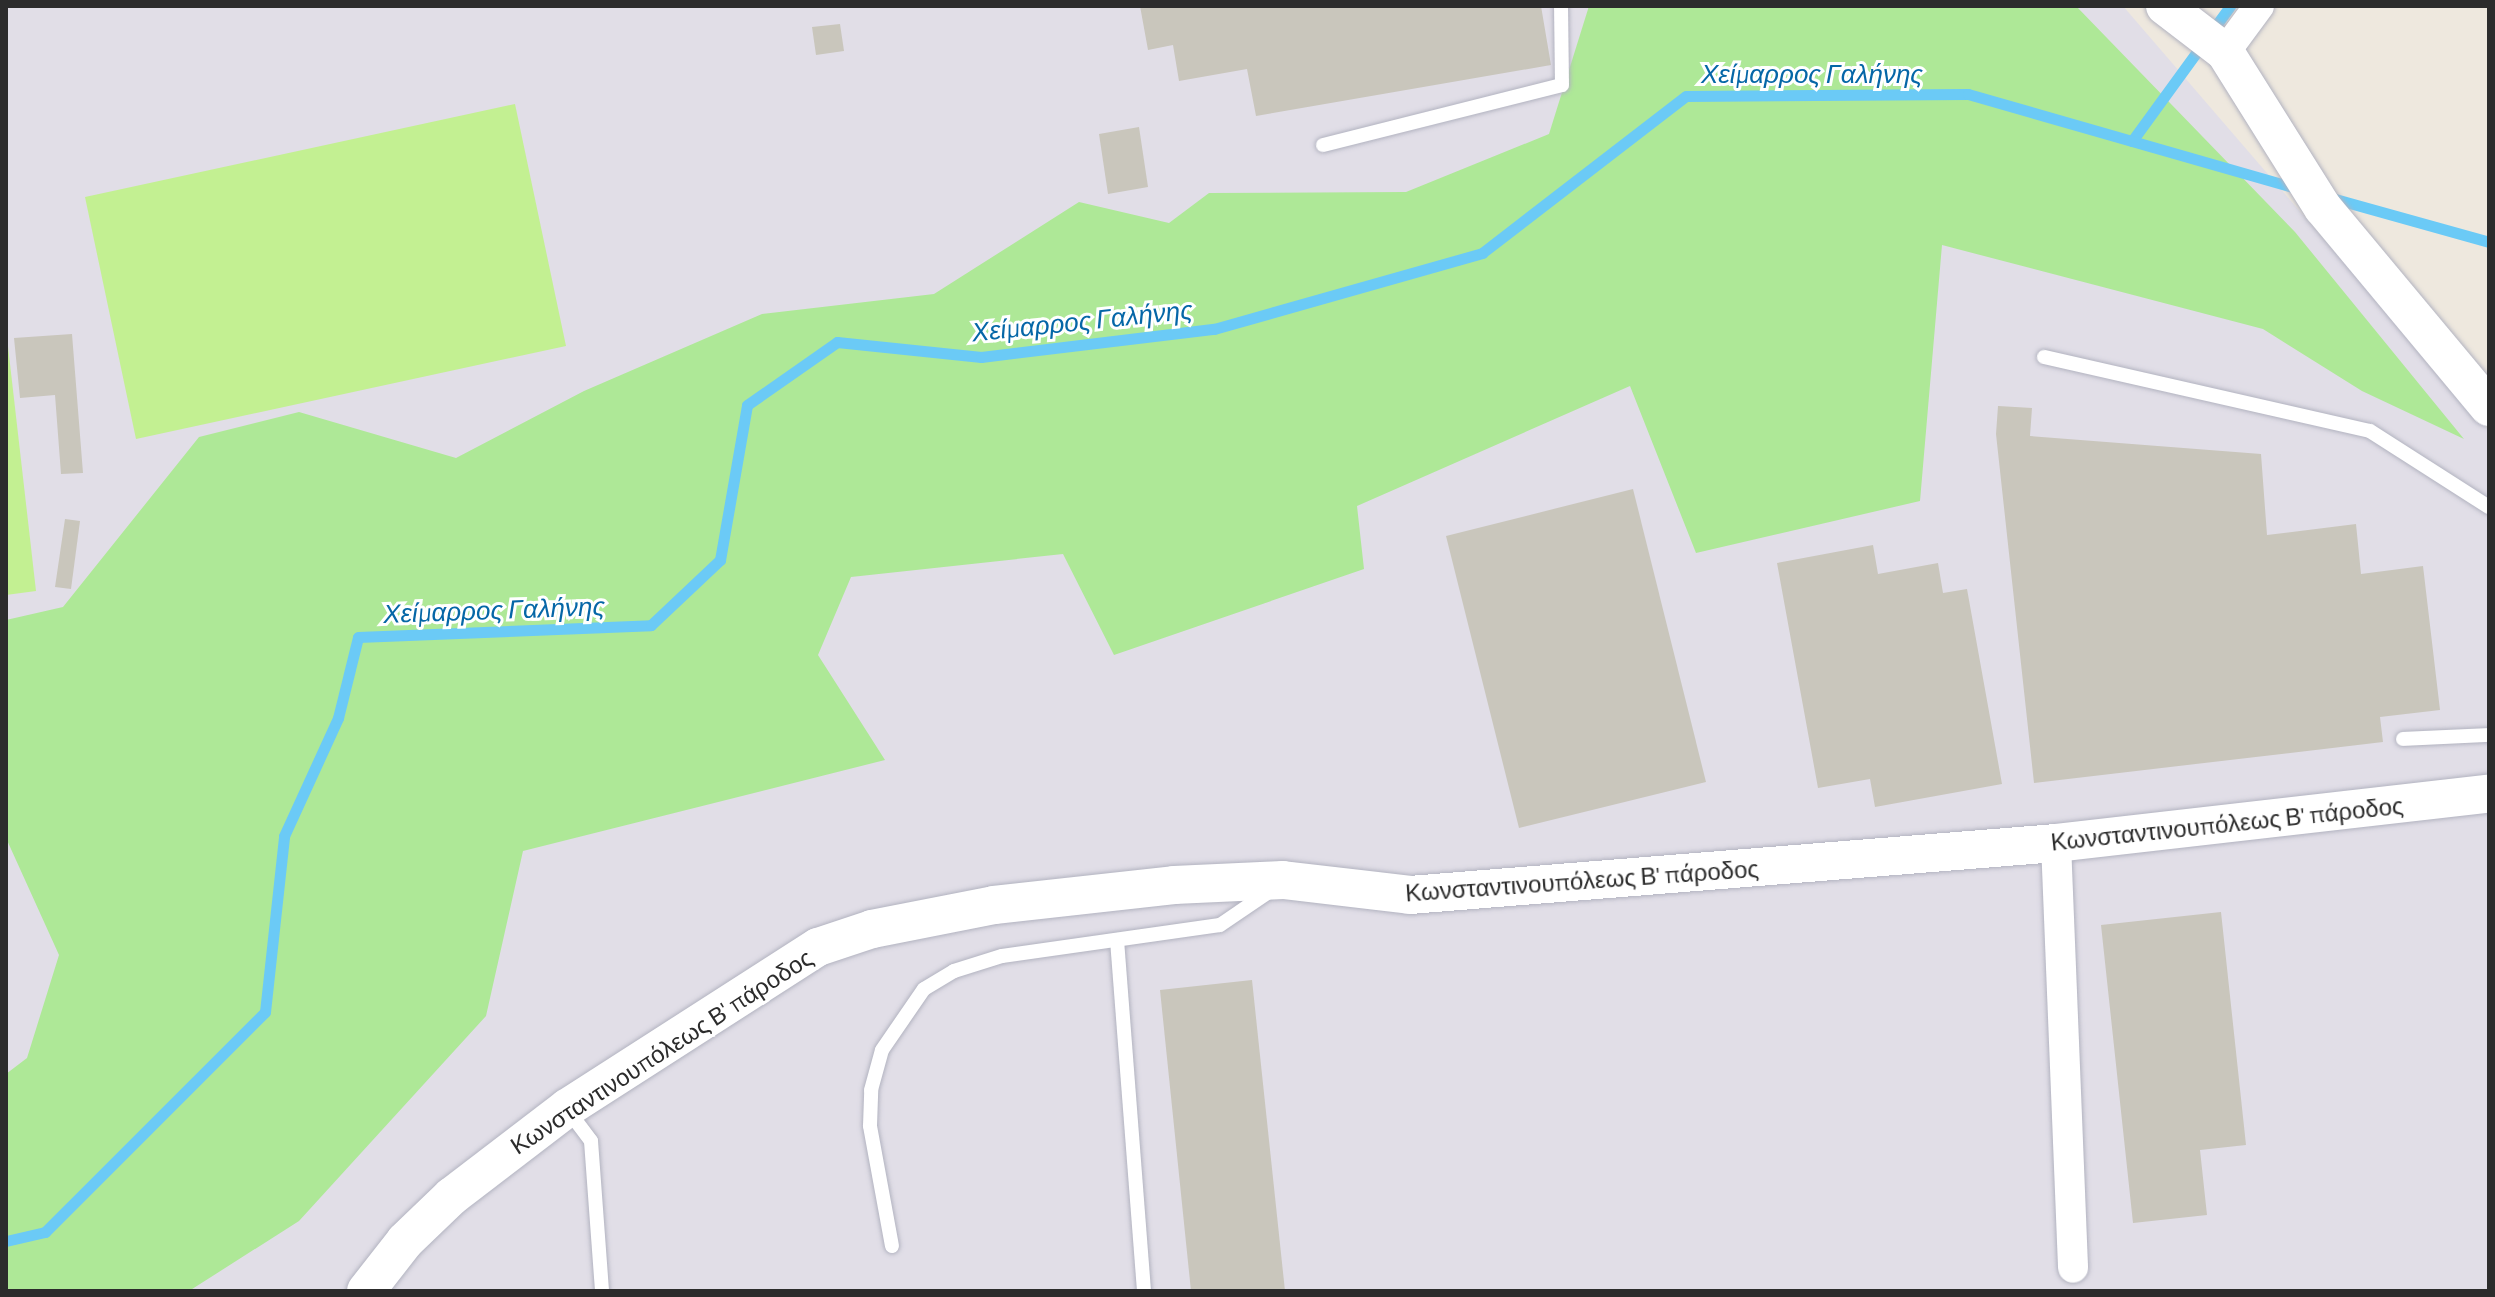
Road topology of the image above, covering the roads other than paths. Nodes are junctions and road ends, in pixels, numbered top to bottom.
1 (1561, 6) edge
2 (2165, 6) edge
3 (2259, 6) edge
4 (2225, 52) junction
5 (1323, 145) dead end
6 (2044, 357) dead end
7 (2489, 407) edge
8 (2489, 507) edge
9 (2489, 735) edge
10 (2403, 739) dead end
11 (2489, 794) edge
12 (2056, 843) junction
13 (1283, 880) junction
14 (1117, 940) junction
15 (567, 1108) junction
16 (892, 1246) dead end
17 (2073, 1268) dead end
18 (366, 1291) edge
19 (602, 1291) edge
20 (1144, 1291) edge

1 - 5 lane
2 - 4 street
3 - 4 street
4 - 7 street
6 - 8 lane
9 - 10 lane
11 - 12 street, Κωνσταντινουπόλεως Β' πάροδος
12 - 13 street, Κωνσταντινουπόλεως Β' πάροδος
12 - 17 street
13 - 14 lane
13 - 15 street, Κωνσταντινουπόλεως Β' πάροδος
14 - 16 lane
14 - 20 lane
15 - 18 street, Κωνσταντινουπόλεως Β' πάροδος
15 - 19 lane

